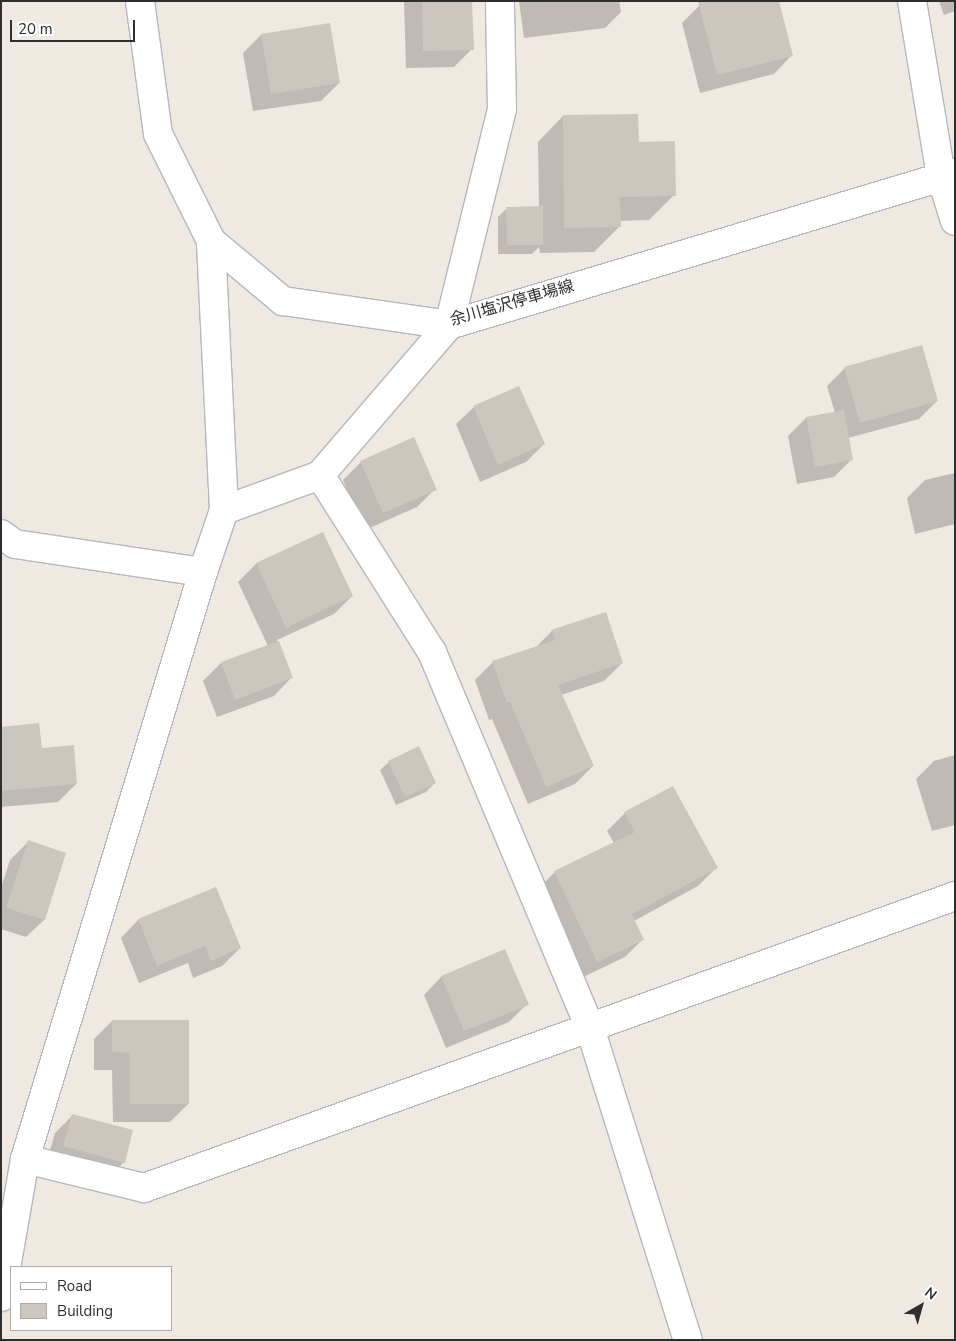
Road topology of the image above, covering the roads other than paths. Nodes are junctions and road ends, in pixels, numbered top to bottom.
1 (140, 1) edge
2 (500, 1) edge
3 (912, 1) edge
4 (948, 174) edge
5 (955, 221) edge
6 (210, 241) junction
7 (449, 325) junction
8 (320, 475) junction
9 (224, 510) junction
10 (1, 534) edge
11 (202, 572) junction
12 (955, 896) edge
13 (590, 1028) junction
14 (25, 1158) junction
15 (1, 1297) edge
16 (688, 1340) edge

1 - 6 street, 余川塩沢停車場線
2 - 7 street
3 - 4 street
4 - 5 street
4 - 7 street, 余川塩沢停車場線
6 - 7 street, 余川塩沢停車場線
6 - 9 street
7 - 8 street
8 - 9 street
8 - 13 street
9 - 11 street
10 - 11 street
11 - 14 street
12 - 13 street
13 - 14 street
13 - 16 street
14 - 15 street

